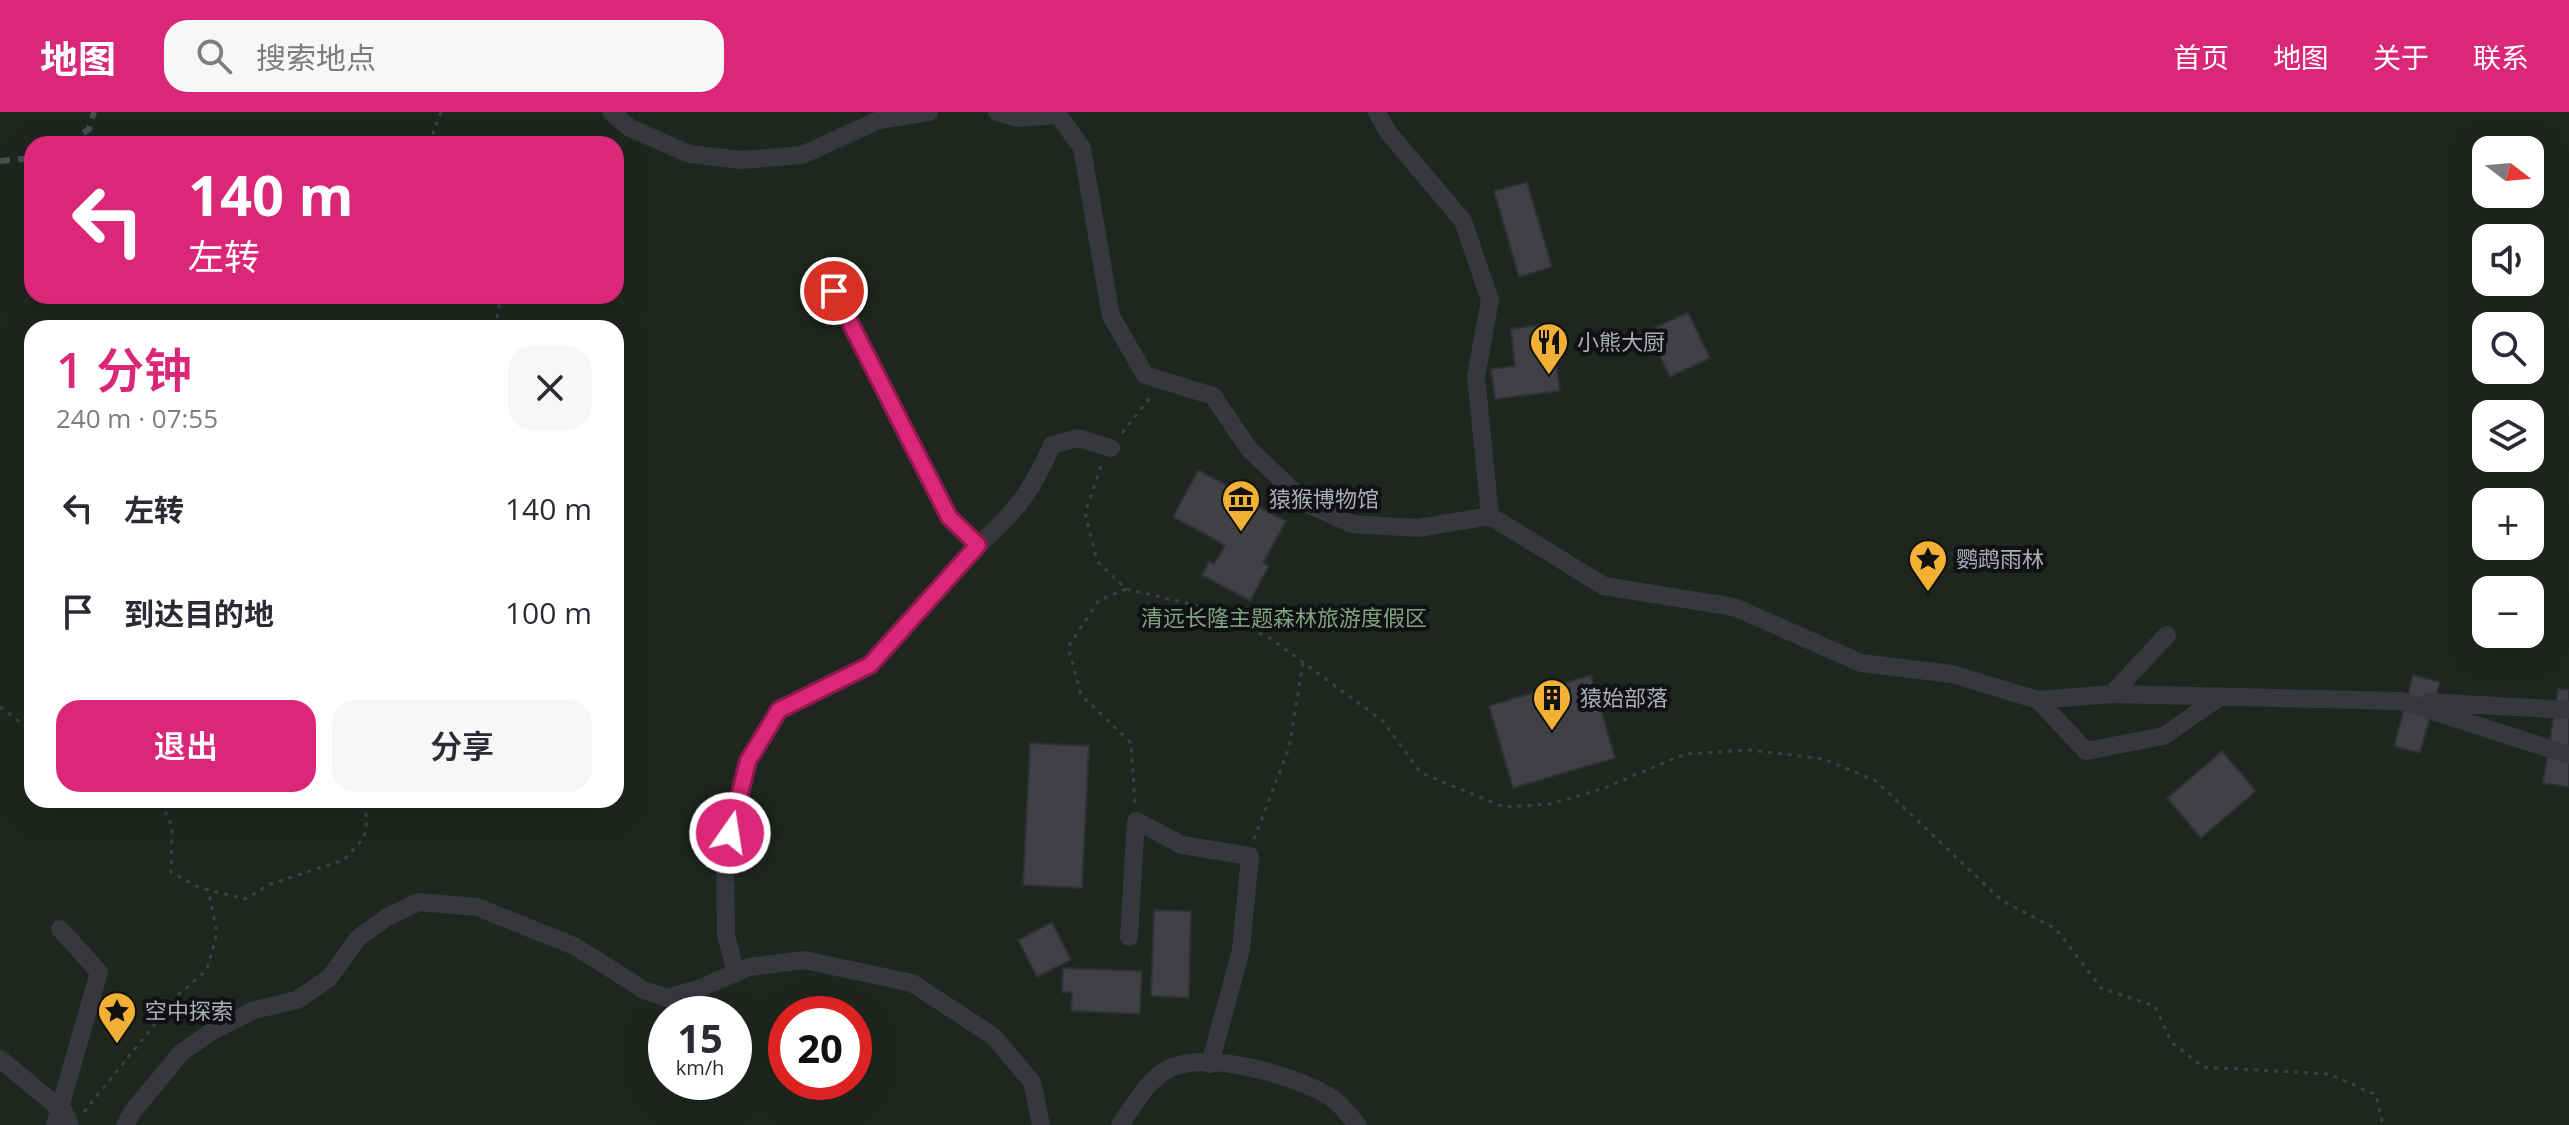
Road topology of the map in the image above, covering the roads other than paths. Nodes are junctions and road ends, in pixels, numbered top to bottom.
1 (611, 112) edge
2 (929, 112) edge
3 (997, 112) edge
4 (1377, 112) edge
5 (1058, 114) edge
6 (834, 291) dead end
7 (1111, 448) road end
8 (1490, 516) junction
9 (978, 545) junction
10 (2167, 635) dead end
11 (2112, 694) junction
12 (2221, 696) junction
13 (2038, 700) junction
14 (2401, 701) junction
15 (2569, 710) edge
16 (2569, 755) edge
17 (60, 929) dead end
18 (1129, 937) dead end
19 (736, 973) junction
20 (0, 1059) edge
21 (1210, 1064) junction
22 (57, 1116) edge
23 (76, 1119) edge
24 (125, 1125) edge
25 (1041, 1125) edge
26 (1120, 1125) edge
27 (1358, 1125) edge

1 - 2 street
3 - 5 street
4 - 8 street
5 - 8 street
6 - 9 street
7 - 9 street
8 - 13 street
9 - 19 street
10 - 11 street
11 - 12 street
11 - 13 street
12 - 13 street
12 - 14 street
14 - 15 street
14 - 16 street
17 - 22 street
18 - 21 street
19 - 24 street
19 - 25 street
20 - 22 street
21 - 26 street
21 - 27 street
22 - 23 street

